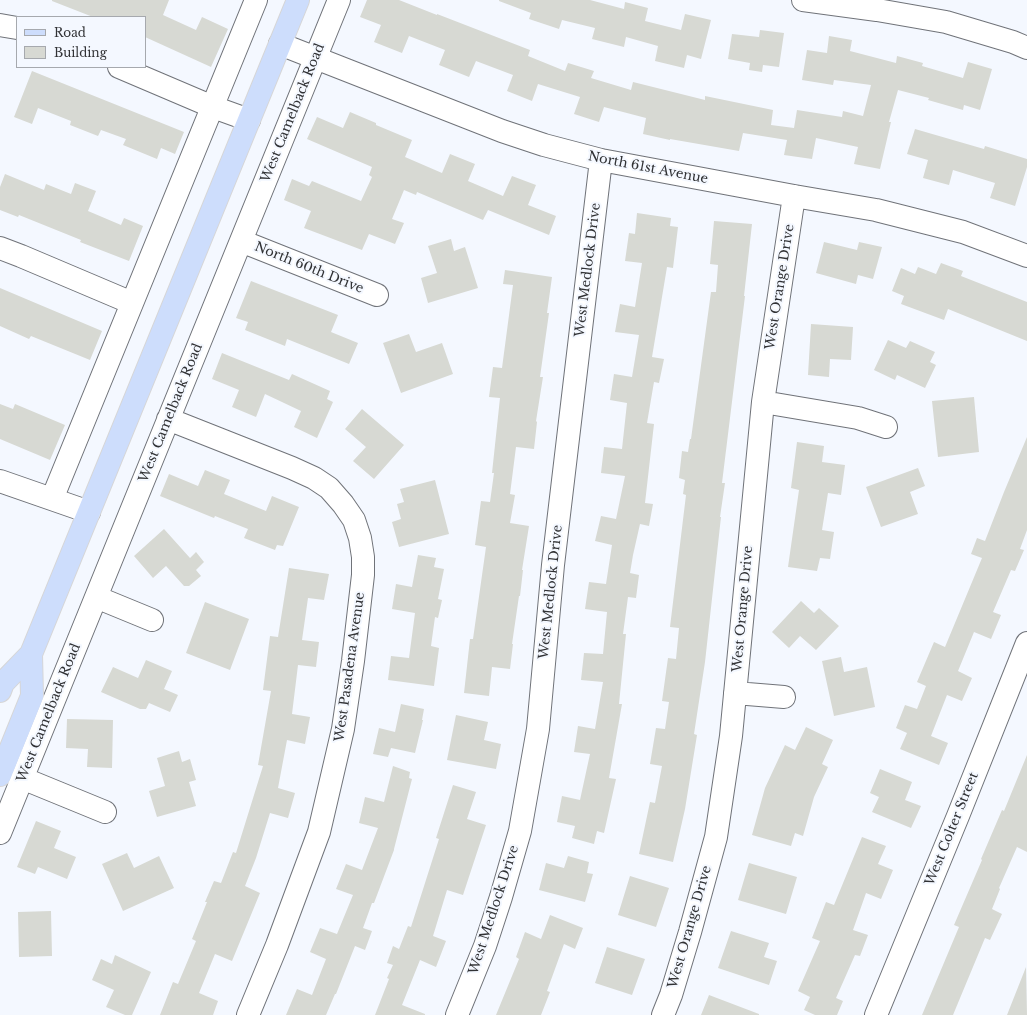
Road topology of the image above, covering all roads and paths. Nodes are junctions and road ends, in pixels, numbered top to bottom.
1 (256, 0) edge
2 (298, 0) edge
3 (339, 0) edge
4 (803, 0) edge
5 (0, 26) edge
6 (16, 28) edge
7 (280, 44) junction
8 (1027, 48) edge
9 (315, 59) junction
10 (120, 68) edge
11 (213, 107) junction
12 (249, 120) junction
13 (601, 160) junction
14 (794, 196) junction
15 (241, 241) junction
16 (0, 248) edge
17 (1027, 256) edge
18 (377, 295) dead end
19 (132, 303) junction
20 (763, 402) junction
21 (168, 419) junction
22 (886, 427) dead end
23 (0, 481) edge
24 (52, 499) junction
25 (89, 512) junction
26 (96, 597) junction
27 (152, 620) dead end
28 (1027, 643) edge
29 (31, 654) junction
30 (0, 691) edge
31 (735, 692) junction
32 (784, 697) dead end
33 (0, 776) edge
34 (22, 778) junction
35 (105, 812) dead end
36 (1, 828) edge
37 (248, 1015) edge
38 (457, 1015) edge
39 (663, 1015) edge
40 (876, 1015) edge

1 - 11 street
2 - 7 main road, West Camelback Road
3 - 9 street, West Camelback Road
4 - 8 street
5 - 6 street
7 - 9 street, North 61st Avenue
7 - 12 main road, West Camelback Road
9 - 13 street, North 61st Avenue
9 - 15 street, West Camelback Road
10 - 11 street
11 - 12 street
11 - 19 street
12 - 25 main road, West Camelback Road
13 - 14 street, North 61st Avenue
13 - 38 street, West Medlock Drive
14 - 17 street, North 61st Avenue
14 - 20 street, West Orange Drive
15 - 18 street, North 60th Drive
15 - 21 street, West Camelback Road
16 - 19 street
19 - 24 street
20 - 22 street
20 - 31 street, West Orange Drive
21 - 26 street, West Camelback Road
21 - 37 street, West Pasadena Avenue
23 - 24 street
24 - 25 street
25 - 29 main road, West Camelback Road
26 - 27 street
26 - 34 street, West Camelback Road
28 - 40 street, West Colter Street
29 - 30 main road, West Camelback Road
29 - 33 main road, West Camelback Road
31 - 32 street
31 - 39 street, West Orange Drive
34 - 35 street
34 - 36 street, West Camelback Road

